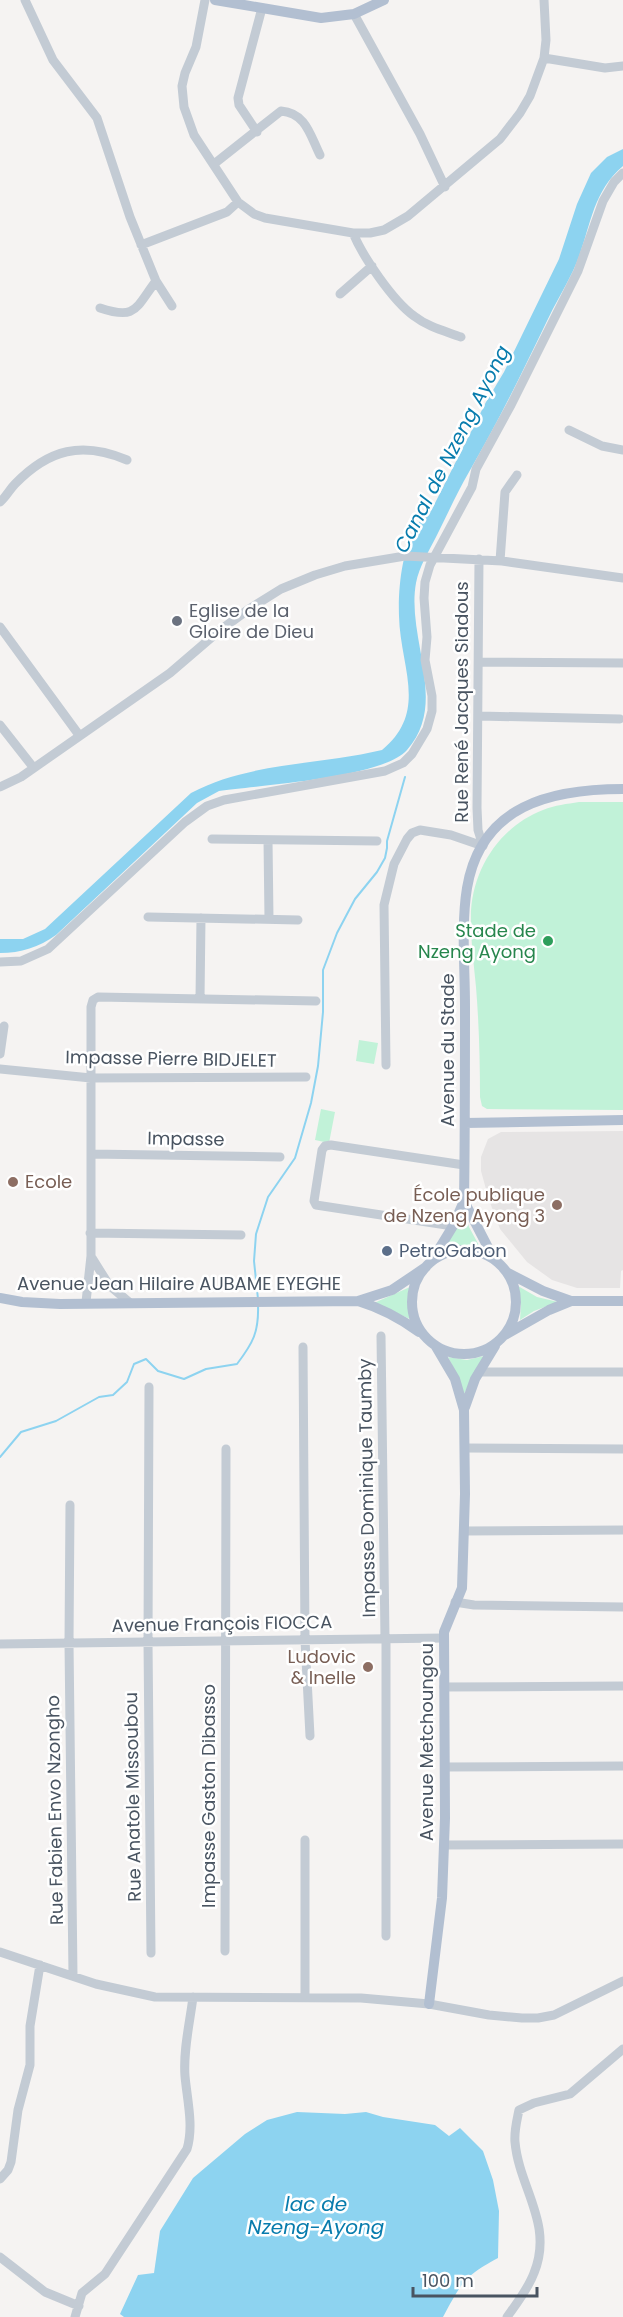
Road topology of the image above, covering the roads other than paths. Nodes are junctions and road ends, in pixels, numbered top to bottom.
1 (25, 0) edge
2 (205, 0) edge
3 (215, 0) edge
4 (384, 0) edge
5 (544, 0) edge
6 (262, 9) junction
7 (354, 14) junction
8 (544, 58) junction
9 (623, 66) edge
10 (257, 132) junction
11 (321, 155) dead end
12 (214, 164) junction
13 (623, 172) edge
14 (445, 187) junction
15 (238, 202) junction
16 (353, 233) junction
17 (141, 245) junction
18 (372, 266) junction
19 (156, 282) junction
20 (340, 294) dead end
21 (172, 306) dead end
22 (100, 308) dead end
23 (461, 337) dead end
24 (569, 430) dead end
25 (623, 450) edge
26 (127, 460) dead end
27 (517, 474) dead end
28 (0, 502) edge
29 (430, 558) junction
30 (479, 559) junction
31 (500, 561) junction
32 (623, 578) edge
33 (0, 627) edge
34 (479, 662) junction
35 (623, 663) edge
36 (478, 716) junction
37 (620, 719) dead end
38 (0, 725) edge
39 (80, 735) junction
40 (33, 767) junction
41 (0, 787) edge
42 (623, 789) edge
43 (212, 838) dead end
44 (268, 840) junction
45 (377, 841) dead end
46 (483, 846) junction
47 (148, 917) dead end
48 (201, 918) junction
49 (269, 919) junction
50 (298, 920) dead end
51 (0, 962) edge
52 (200, 999) junction
53 (316, 1000) dead end
54 (4, 1026) dead end
55 (0, 1054) edge
56 (386, 1065) dead end
57 (0, 1073) edge
58 (306, 1077) dead end
59 (91, 1078) junction
60 (623, 1120) edge
61 (465, 1123) junction
62 (91, 1154) junction
63 (280, 1158) dead end
64 (464, 1165) junction
65 (464, 1202) junction
66 (453, 1226) junction
67 (90, 1233) junction
68 (241, 1235) dead end
69 (91, 1256) junction
70 (494, 1259) junction
71 (428, 1264) junction
72 (507, 1273) junction
73 (0, 1298) edge
74 (358, 1301) junction
75 (571, 1301) junction
76 (623, 1301) edge
77 (86, 1302) junction
78 (130, 1303) junction
79 (425, 1335) junction
80 (381, 1336) dead end
81 (501, 1339) junction
82 (435, 1345) junction
83 (303, 1347) dead end
84 (479, 1372) junction
85 (623, 1372) edge
86 (149, 1387) dead end
87 (464, 1410) junction
88 (465, 1448) junction
89 (226, 1449) dead end
90 (623, 1449) edge
91 (70, 1505) dead end
92 (623, 1530) edge
93 (464, 1531) junction
94 (455, 1602) junction
95 (623, 1607) edge
96 (444, 1638) junction
97 (386, 1639) junction
98 (305, 1640) junction
99 (226, 1641) junction
100 (148, 1642) junction
101 (69, 1643) junction
102 (0, 1644) edge
103 (623, 1686) edge
104 (444, 1687) junction
105 (310, 1736) dead end
106 (623, 1766) edge
107 (445, 1767) junction
108 (305, 1840) dead end
109 (623, 1844) edge
110 (444, 1845) junction
111 (386, 1936) dead end
112 (225, 1951) dead end
113 (0, 1952) edge
114 (152, 1953) dead end
115 (40, 1965) junction
116 (73, 1976) junction
117 (623, 1981) edge
118 (193, 1997) junction
119 (305, 1997) junction
120 (429, 2004) junction
121 (623, 2049) edge
122 (0, 2179) edge
123 (0, 2257) edge
124 (79, 2306) junction
125 (75, 2317) edge
126 (507, 2317) edge

1 - 17 street
2 - 12 street
3 - 6 main road
4 - 7 main road
5 - 8 street
6 - 7 main road
6 - 10 street
7 - 14 street
8 - 9 street
8 - 14 street
10 - 11 street
10 - 12 street
12 - 15 street
13 - 29 street
14 - 16 street
15 - 16 street
15 - 17 street
16 - 18 street
17 - 19 street
18 - 20 street
18 - 23 street
19 - 21 street
19 - 22 street
24 - 25 street
26 - 28 street
27 - 31 street
29 - 30 street
29 - 39 street
29 - 51 street
30 - 31 street, Rue René Jacques Siadous
30 - 34 street, Rue René Jacques Siadous
31 - 32 street, Rue René Jacques Siadous
33 - 39 street
34 - 35 street
34 - 36 street, Rue René Jacques Siadous
36 - 37 street
36 - 46 street, Rue René Jacques Siadous
38 - 40 street
39 - 40 street
40 - 41 street
42 - 46 main road, Avenue du Stade
43 - 44 street
44 - 45 street
44 - 49 street
46 - 56 street
46 - 61 main road, Avenue du Stade
47 - 48 street
48 - 49 street
48 - 52 street
49 - 50 street
52 - 53 street
52 - 59 street
54 - 55 street
57 - 59 street, Impasse Pierre BIDJELET
58 - 59 street, Impasse Pierre BIDJELET
59 - 62 street
60 - 61 main road
61 - 64 main road, Avenue du Stade
62 - 63 street, Impasse
62 - 67 street
64 - 65 main road, Avenue du Stade
64 - 66 street
65 - 66 main road
65 - 70 main road
66 - 71 main road
67 - 68 street
67 - 69 street
69 - 77 street
69 - 78 street
70 - 71 main road
70 - 72 main road
71 - 74 main road
71 - 79 main road
72 - 75 main road
72 - 81 main road
73 - 77 main road, Avenue Jean Hilaire AUBAME EYEGHE
74 - 78 main road, Avenue Jean Hilaire AUBAME EYEGHE
74 - 79 main road
75 - 76 main road
75 - 81 main road
77 - 78 main road, Avenue Jean Hilaire AUBAME EYEGHE
79 - 82 main road
80 - 97 street, Impasse Dominique Taumby
81 - 82 main road
81 - 84 main road
82 - 87 main road
83 - 98 street
84 - 85 street
84 - 87 main road
86 - 100 street, Rue Anatole Missoubou
87 - 88 main road, Avenue Metchoungou
88 - 90 street
88 - 93 main road, Avenue Metchoungou
89 - 99 street, Impasse Gaston Dibasso
91 - 101 street, Rue Fabien Envo Nzongho
92 - 93 street
93 - 94 main road, Avenue Metchoungou
94 - 95 street
94 - 96 main road, Avenue Metchoungou
96 - 97 street, Avenue François FIOCCA
96 - 104 main road, Avenue Metchoungou
97 - 98 street, Avenue François FIOCCA
97 - 111 street, Impasse Dominique Taumby
98 - 99 street, Avenue François FIOCCA
98 - 105 street
99 - 100 street, Avenue François FIOCCA
99 - 112 street, Impasse Gaston Dibasso
100 - 101 street, Avenue François FIOCCA
100 - 114 street, Rue Anatole Missoubou
101 - 102 street, Avenue François FIOCCA
101 - 116 street, Rue Fabien Envo Nzongho
103 - 104 street
104 - 107 main road, Avenue Metchoungou
106 - 107 street
107 - 110 main road, Avenue Metchoungou
108 - 119 street
109 - 110 street
110 - 120 main road, Avenue Metchoungou
113 - 115 street
115 - 116 street
115 - 122 street
116 - 118 street
117 - 120 street
118 - 119 street
118 - 124 street
119 - 120 street
121 - 126 street
123 - 124 street
124 - 125 street

